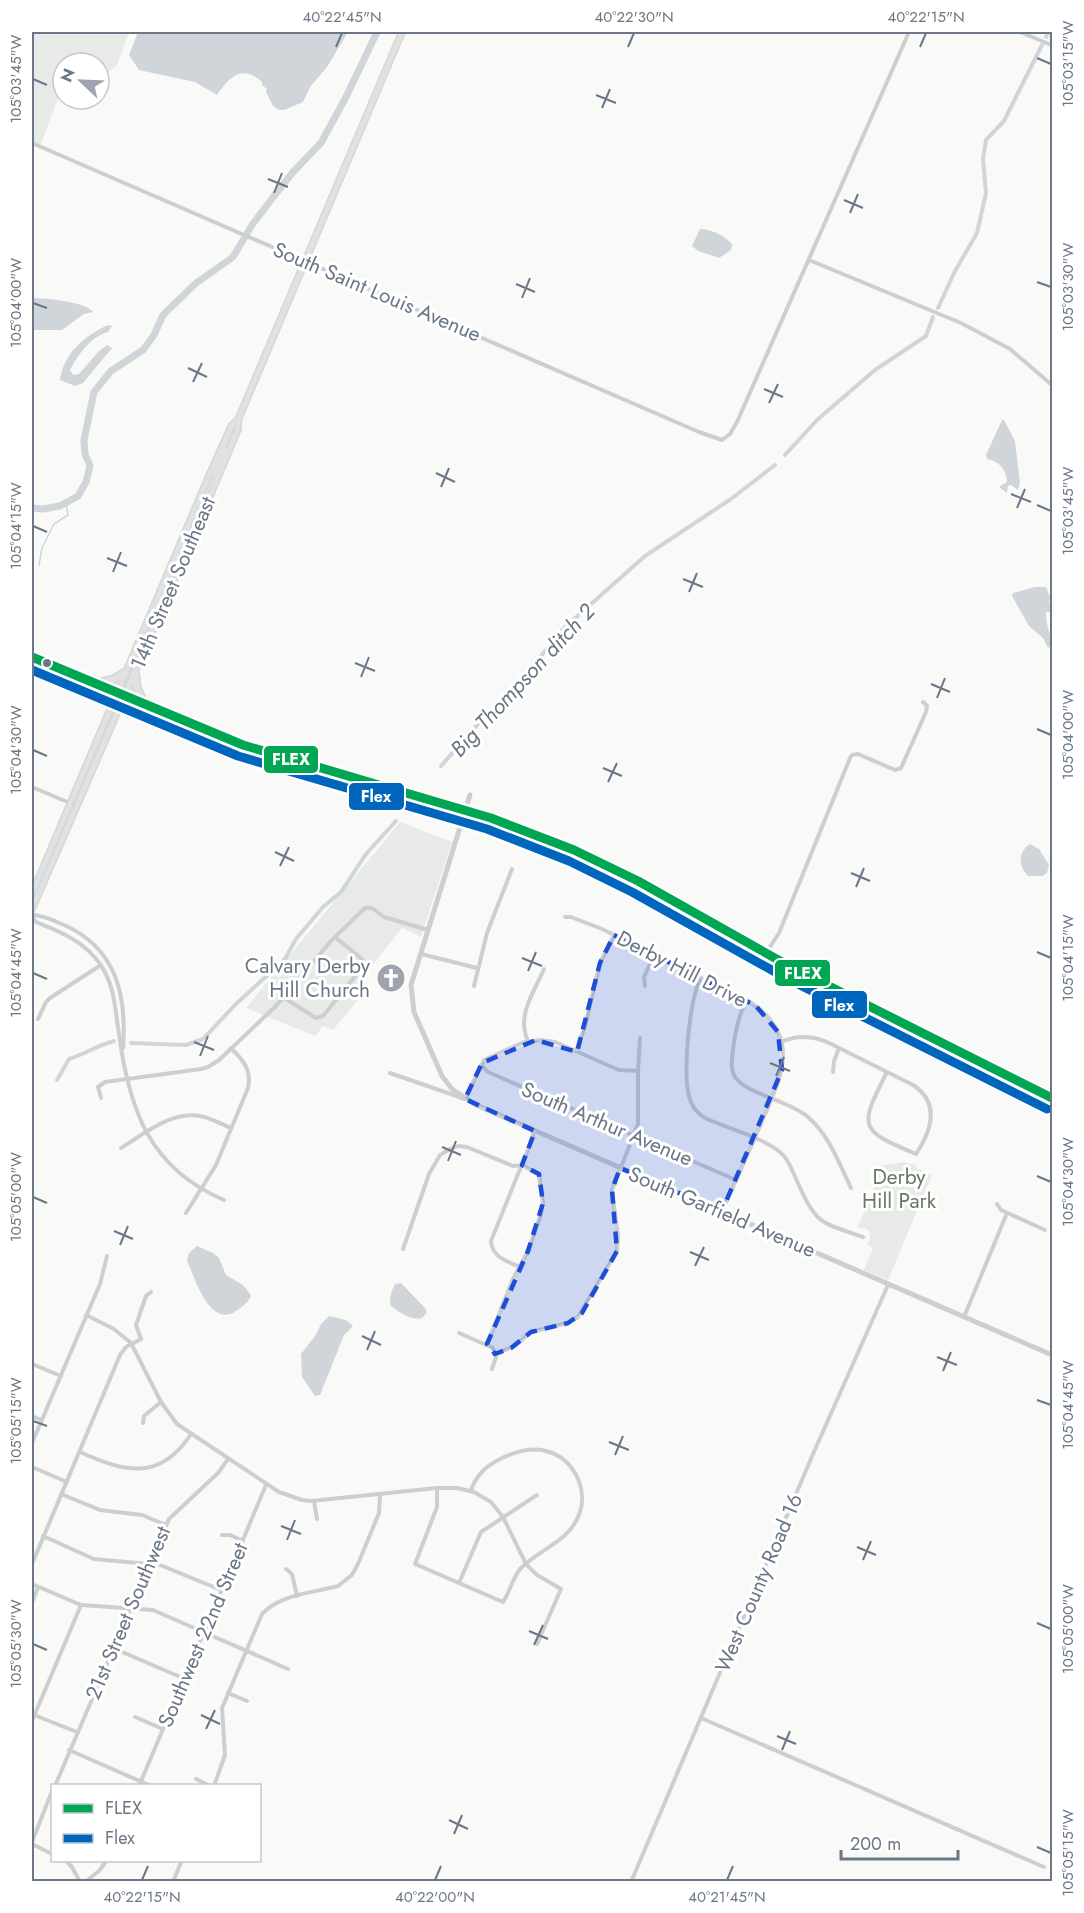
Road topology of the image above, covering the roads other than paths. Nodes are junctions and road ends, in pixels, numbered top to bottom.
1 (402, 32) edge
2 (909, 32) edge
3 (1020, 32) edge
4 (1048, 44) dead end
5 (32, 143) edge
6 (809, 260) junction
7 (304, 261) junction
8 (1053, 385) edge
9 (238, 420) junction
10 (223, 447) junction
11 (208, 476) junction
12 (218, 478) junction
13 (197, 528) junction
14 (32, 657) edge
15 (126, 672) junction
16 (135, 674) junction
17 (96, 684) junction
18 (121, 695) junction
19 (923, 702) dead end
20 (145, 705) junction
21 (32, 787) edge
22 (470, 795) dead end
23 (73, 805) junction
24 (466, 810) junction
25 (512, 870) dead end
26 (32, 894) edge
27 (32, 909) edge
28 (32, 916) edge
29 (565, 917) dead end
30 (428, 930) junction
31 (614, 935) junction
32 (335, 937) junction
33 (420, 954) junction
34 (766, 954) junction
35 (654, 955) junction
36 (101, 964) junction
37 (477, 968) junction
38 (544, 969) dead end
39 (701, 978) junction
40 (474, 986) dead end
41 (645, 986) dead end
42 (283, 997) junction
43 (746, 1001) junction
44 (38, 1019) dead end
45 (640, 1038) dead end
46 (528, 1041) junction
47 (781, 1042) junction
48 (231, 1048) junction
49 (839, 1048) junction
50 (123, 1051) junction
51 (576, 1052) junction
52 (481, 1065) junction
53 (638, 1071) junction
54 (833, 1072) dead end
55 (887, 1072) junction
56 (390, 1073) dead end
57 (126, 1078) junction
58 (101, 1098) dead end
59 (772, 1098) junction
60 (1053, 1098) edge
61 (465, 1099) junction
62 (231, 1128) junction
63 (533, 1130) junction
64 (147, 1133) junction
65 (634, 1136) junction
66 (754, 1139) junction
67 (121, 1148) dead end
68 (522, 1165) junction
69 (620, 1168) junction
70 (736, 1180) junction
71 (201, 1188) junction
72 (851, 1188) dead end
73 (224, 1200) dead end
74 (997, 1204) dead end
75 (722, 1211) junction
76 (186, 1212) dead end
77 (1007, 1213) junction
78 (1046, 1230) dead end
79 (863, 1238) dead end
80 (403, 1249) dead end
81 (107, 1256) dead end
82 (520, 1267) junction
83 (888, 1284) junction
84 (151, 1292) dead end
85 (86, 1315) junction
86 (964, 1317) junction
87 (459, 1333) dead end
88 (131, 1343) junction
89 (487, 1344) junction
90 (495, 1354) junction
91 (1053, 1355) edge
92 (32, 1364) edge
93 (492, 1369) dead end
94 (61, 1376) junction
95 (161, 1402) junction
96 (32, 1416) edge
97 (42, 1420) junction
98 (143, 1423) dead end
99 (191, 1434) junction
100 (32, 1443) edge
101 (80, 1452) junction
102 (228, 1459) junction
103 (32, 1467) edge
104 (67, 1482) junction
105 (266, 1485) junction
106 (437, 1488) junction
107 (471, 1490) junction
108 (61, 1494) junction
109 (380, 1494) junction
110 (537, 1495) dead end
111 (314, 1501) junction
112 (503, 1517) junction
113 (317, 1519) dead end
114 (166, 1525) junction
115 (222, 1535) dead end
116 (43, 1536) junction
117 (243, 1541) junction
118 (149, 1562) junction
119 (32, 1564) edge
120 (526, 1564) junction
121 (286, 1569) dead end
122 (459, 1583) junction
123 (32, 1584) edge
124 (38, 1587) junction
125 (221, 1590) junction
126 (297, 1596) junction
127 (32, 1603) edge
128 (81, 1605) junction
129 (129, 1608) junction
130 (203, 1632) junction
131 (537, 1644) dead end
132 (113, 1648) junction
133 (246, 1650) junction
134 (288, 1669) dead end
135 (185, 1678) junction
136 (228, 1693) junction
137 (247, 1701) dead end
138 (34, 1714) junction
139 (135, 1717) dead end
140 (701, 1718) junction
141 (32, 1721) edge
142 (163, 1730) junction
143 (77, 1732) junction
144 (69, 1750) junction
145 (196, 1779) dead end
146 (140, 1783) edge
147 (55, 1784) edge
148 (209, 1784) edge
149 (212, 1784) edge
150 (51, 1794) edge
151 (32, 1843) edge
152 (51, 1853) edge
153 (67, 1862) edge
154 (105, 1862) edge
155 (181, 1862) edge
156 (1044, 1867) dead end
157 (80, 1881) edge
158 (85, 1881) edge
159 (172, 1881) edge
160 (631, 1881) edge

1 - 7 main road, 14th Street Southeast
2 - 6 street
3 - 4 street
5 - 7 street, South Saint Louis Avenue
6 - 7 street, South Saint Louis Avenue
6 - 8 street
7 - 9 main road, 14th Street Southeast
9 - 10 main road, 14th Street Southeast
9 - 12 main road, 14th Street Southeast
10 - 11 main road, 14th Street Southeast
10 - 12 main road
11 - 13 main road
11 - 15 main road, 14th Street Southeast
12 - 13 main road, 14th Street Southeast
13 - 16 main road, 14th Street Southeast
14 - 17 highway
15 - 17 highway
15 - 18 main road, 14th Street Southeast
16 - 18 main road, 14th Street Southeast
16 - 20 highway
17 - 18 highway
18 - 20 highway
18 - 23 main road, 14th Street Southeast
19 - 34 street
20 - 24 highway
21 - 23 street
22 - 24 street
23 - 26 main road, 14th Street Southeast
23 - 27 main road, 14th Street Southeast
24 - 30 street
24 - 34 highway
25 - 37 street
28 - 36 street
28 - 50 street
29 - 31 street, Derby Hill Drive
30 - 32 street
30 - 33 street
31 - 35 street, Derby Hill Drive
31 - 51 street
32 - 42 street
32 - 42 street
33 - 37 street
33 - 61 street
34 - 60 highway
35 - 39 street, Derby Hill Drive
35 - 41 street
36 - 44 street
36 - 50 street
37 - 40 street
38 - 46 street
39 - 43 street, Derby Hill Drive
39 - 66 street
42 - 48 street
43 - 47 street, Derby Hill Drive
43 - 59 street
45 - 53 street
46 - 51 street
46 - 52 street
47 - 49 street
47 - 59 street, Derby Hill Drive
48 - 57 street
48 - 62 street
49 - 54 street
49 - 55 street
50 - 57 street
51 - 53 street
52 - 61 street
52 - 65 street, South Arthur Avenue
53 - 65 street
55 - 55 street
56 - 61 street, South Garfield Avenue
57 - 58 street
57 - 64 street
59 - 66 street, Derby Hill Drive
59 - 72 street
61 - 63 street, South Garfield Avenue
62 - 64 street
62 - 71 street
63 - 68 street
63 - 69 street, South Garfield Avenue
64 - 67 street
64 - 71 street
65 - 69 street
65 - 70 street, South Arthur Avenue
66 - 70 street, Derby Hill Drive
66 - 79 street
68 - 80 street
68 - 82 street
68 - 82 street
69 - 75 street, South Garfield Avenue
69 - 90 street
70 - 75 street, Derby Hill Drive
71 - 73 street
71 - 76 street
74 - 77 street
75 - 83 street, South Garfield Avenue
77 - 78 street
77 - 86 street
81 - 85 street
82 - 89 street
83 - 86 street, South Garfield Avenue
83 - 140 street, West County Road 16
84 - 88 street
85 - 88 street
85 - 94 street
86 - 91 street, South Garfield Avenue
87 - 89 street
88 - 95 street
88 - 101 street
89 - 90 street
90 - 93 street
92 - 94 street
94 - 97 street
95 - 98 street
95 - 99 street
96 - 97 street
97 - 100 street
99 - 101 street
99 - 102 street
101 - 104 street
102 - 105 street
102 - 114 street, 21st Street Southwest
103 - 104 street
104 - 108 street
105 - 111 street
105 - 117 street, Southwest 22nd Street
106 - 107 street
106 - 109 street
106 - 122 street
107 - 112 street
107 - 120 street
108 - 114 street
108 - 116 street
109 - 111 street
109 - 126 street
110 - 112 street
111 - 113 street
112 - 120 street
112 - 122 street
114 - 118 street, 21st Street Southwest
115 - 117 street
116 - 118 street
116 - 119 street
117 - 125 street, Southwest 22nd Street
118 - 125 street
118 - 129 street, 21st Street Southwest
120 - 122 street
120 - 131 street
121 - 126 street
123 - 124 street
124 - 127 street
124 - 128 street
125 - 130 street, Southwest 22nd Street
126 - 133 street
128 - 129 street
128 - 138 street
129 - 130 street
129 - 132 street, 21st Street Southwest
130 - 133 street
130 - 135 street, Southwest 22nd Street
132 - 135 street
132 - 143 street, 21st Street Southwest
133 - 134 street
133 - 136 street
135 - 142 street, Southwest 22nd Street
136 - 137 street
136 - 149 street
138 - 141 street
138 - 143 street
139 - 142 street
140 - 156 street
140 - 160 street, West County Road 16
142 - 146 street, Southwest 22nd Street
143 - 144 street, 21st Street Southwest
144 - 146 street
144 - 147 street, 21st Street Southwest
145 - 148 street
150 - 151 street
151 - 152 street
153 - 157 street
154 - 158 street
155 - 159 street

